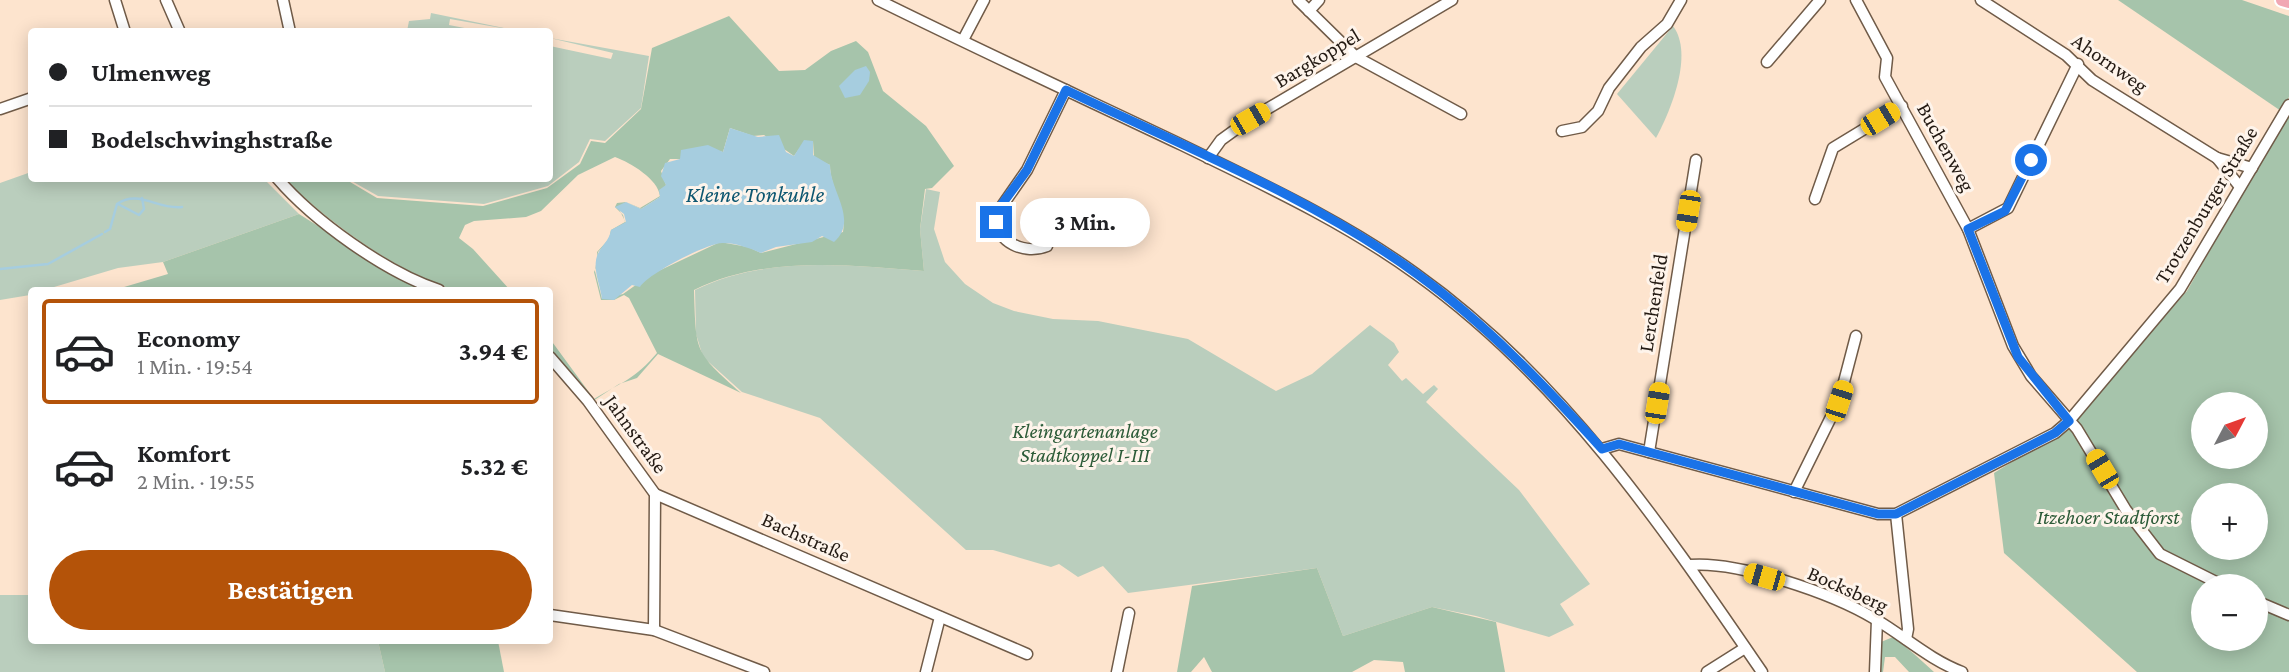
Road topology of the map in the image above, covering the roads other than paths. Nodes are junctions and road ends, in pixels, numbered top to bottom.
1 (115, 0) edge
2 (166, 0) edge
3 (283, 0) edge
4 (878, 0) edge
5 (984, 0) edge
6 (1298, 0) edge
7 (1319, 0) edge
8 (1452, 0) edge
9 (1681, 0) edge
10 (1820, 0) edge
11 (1856, 0) edge
12 (1982, 0) edge
13 (2282, 0) edge
14 (2289, 2) edge
15 (1309, 11) junction
16 (124, 28) edge
17 (178, 28) edge
18 (289, 28) edge
19 (963, 40) junction
20 (1356, 57) junction
21 (1767, 62) dead end
22 (2078, 64) junction
23 (1066, 90) junction
24 (28, 98) edge
25 (2289, 105) edge
26 (1902, 106) junction
27 (0, 108) edge
28 (1461, 114) dead end
29 (1562, 131) dead end
30 (1208, 158) junction
31 (2217, 158) junction
32 (1696, 160) dead end
33 (2252, 169) junction
34 (281, 182) edge
35 (2240, 187) junction
36 (1815, 199) dead end
37 (1968, 229) junction
38 (1047, 246) dead end
39 (429, 287) edge
40 (1856, 336) dead end
41 (553, 360) edge
42 (2069, 421) junction
43 (1602, 449) junction
44 (1649, 452) junction
45 (1794, 492) junction
46 (655, 494) junction
47 (1896, 514) junction
48 (1690, 565) junction
49 (2200, 574) edge
50 (2268, 606) edge
51 (1129, 613) dead end
52 (553, 615) edge
53 (2289, 615) edge
54 (940, 617) junction
55 (1877, 620) junction
56 (654, 630) junction
57 (1906, 639) junction
58 (1745, 648) junction
59 (1027, 654) dead end
60 (1941, 668) edge
61 (1116, 671) edge
62 (764, 672) edge
63 (926, 672) edge
64 (1707, 672) edge
65 (1762, 672) edge
66 (1875, 672) edge
67 (1962, 672) edge

1 - 16 street
2 - 17 street
3 - 18 street
4 - 19 street
5 - 19 street
6 - 15 street
7 - 15 street
8 - 20 street, Bargkoppel
9 - 29 street
10 - 21 street
11 - 26 street, Buchenweg
12 - 22 street, Ahornweg
13 - 14 main road
15 - 20 street
19 - 23 street
20 - 28 street
20 - 30 street, Bargkoppel
22 - 31 street, Ahornweg
22 - 37 street
23 - 30 street
23 - 38 street
24 - 27 street
25 - 33 street, Trotzenburger Straße
26 - 36 street
26 - 37 street, Buchenweg
30 - 43 street
31 - 33 street, Ahornweg
31 - 35 street, Ahornweg
32 - 44 street, Lerchenfeld
33 - 35 street, Trotzenburger Straße
34 - 39 street
35 - 42 street, Trotzenburger Straße
37 - 42 street, Buchenweg
40 - 45 street
41 - 46 street, Jahnstraße
42 - 47 street, Trotzenburger Straße
42 - 49 street, Buchenweg
43 - 44 street
43 - 48 street
44 - 45 street
45 - 47 street
46 - 54 street, Bachstraße
46 - 56 street, Jahnstraße
47 - 57 street, Bocksberg
48 - 55 street, Bocksberg
48 - 58 street
50 - 53 street
51 - 61 street
52 - 56 street
54 - 59 street, Bachstraße
54 - 63 street
55 - 57 street, Bocksberg
55 - 66 street
56 - 62 street
57 - 60 street, Bocksberg
58 - 64 street
58 - 65 street
60 - 67 street, Bocksberg

